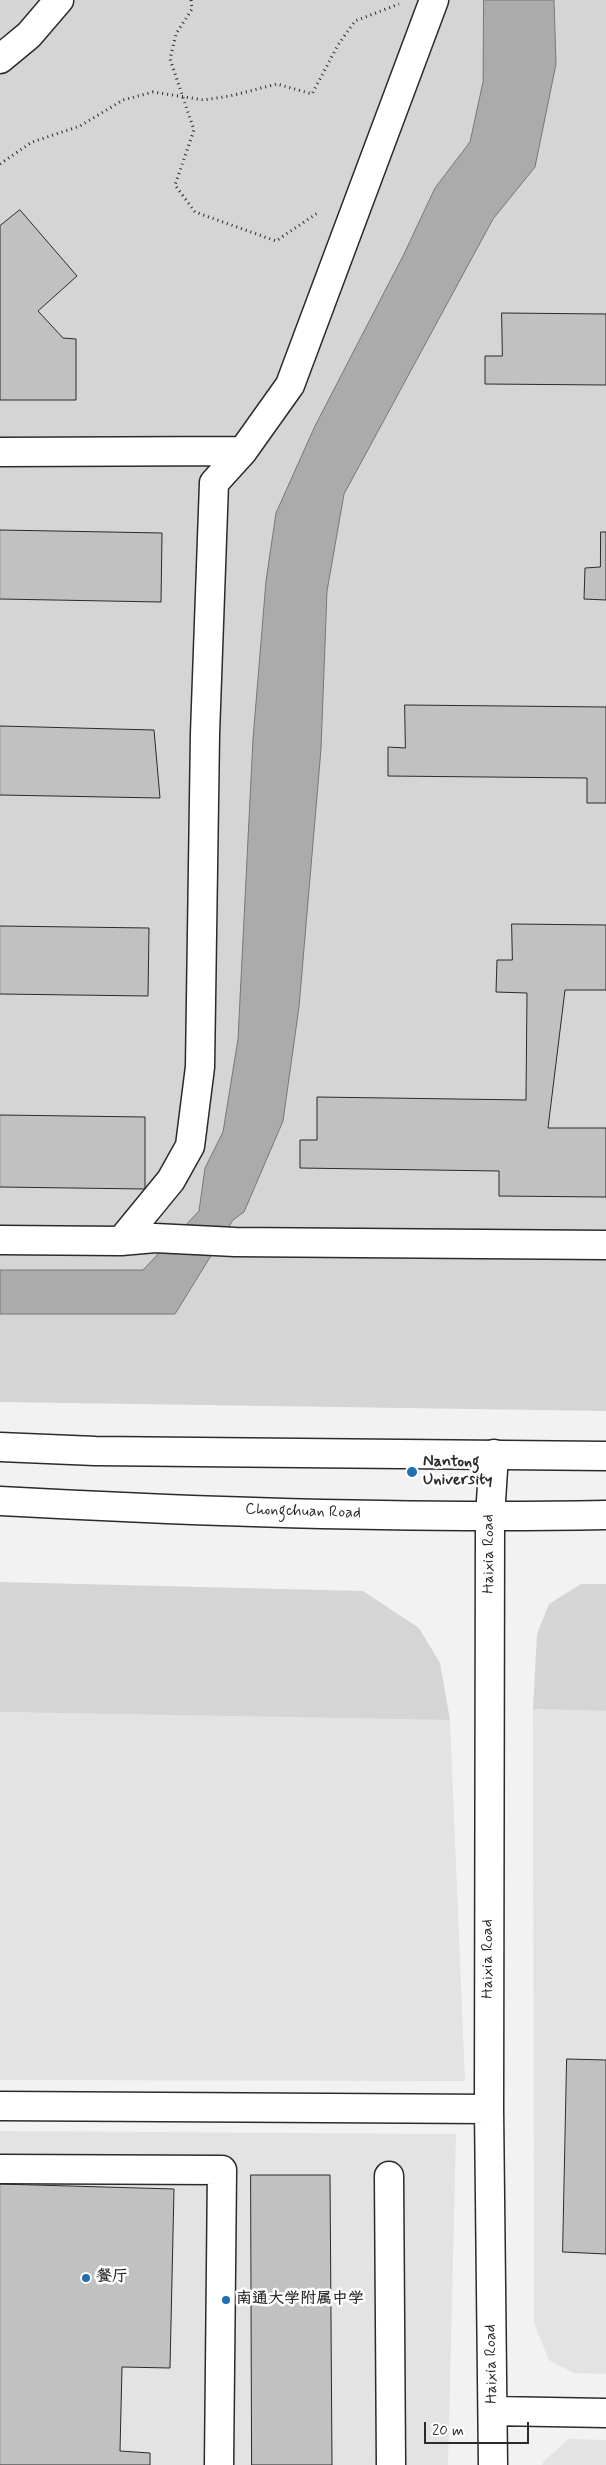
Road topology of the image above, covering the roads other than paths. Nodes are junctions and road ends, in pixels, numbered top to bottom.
1 (59, 0) edge
2 (434, 0) edge
3 (0, 59) edge
4 (243, 451) junction
5 (0, 452) edge
6 (0, 1240) edge
7 (121, 1241) junction
8 (606, 1245) edge
9 (0, 1447) edge
10 (494, 1454) junction
11 (606, 1456) edge
12 (0, 1501) edge
13 (606, 1515) edge
14 (490, 1517) junction
15 (0, 2106) edge
16 (489, 2109) junction
17 (0, 2169) edge
18 (389, 2176) dead end
19 (493, 2411) junction
20 (606, 2413) edge
21 (219, 2465) edge
22 (391, 2465) edge
23 (493, 2465) edge

1 - 3 street
2 - 4 street
4 - 5 street
4 - 7 street
6 - 7 street
7 - 8 street
9 - 10 street
10 - 11 street
10 - 14 street, Haixia Road
12 - 14 street, Chongchuan Road
13 - 14 street, Chongchuan Road
14 - 16 street, Haixia Road
15 - 16 street
16 - 19 street, Haixia Road
17 - 21 street
18 - 22 street
19 - 20 street
19 - 23 street, Haixia Road

